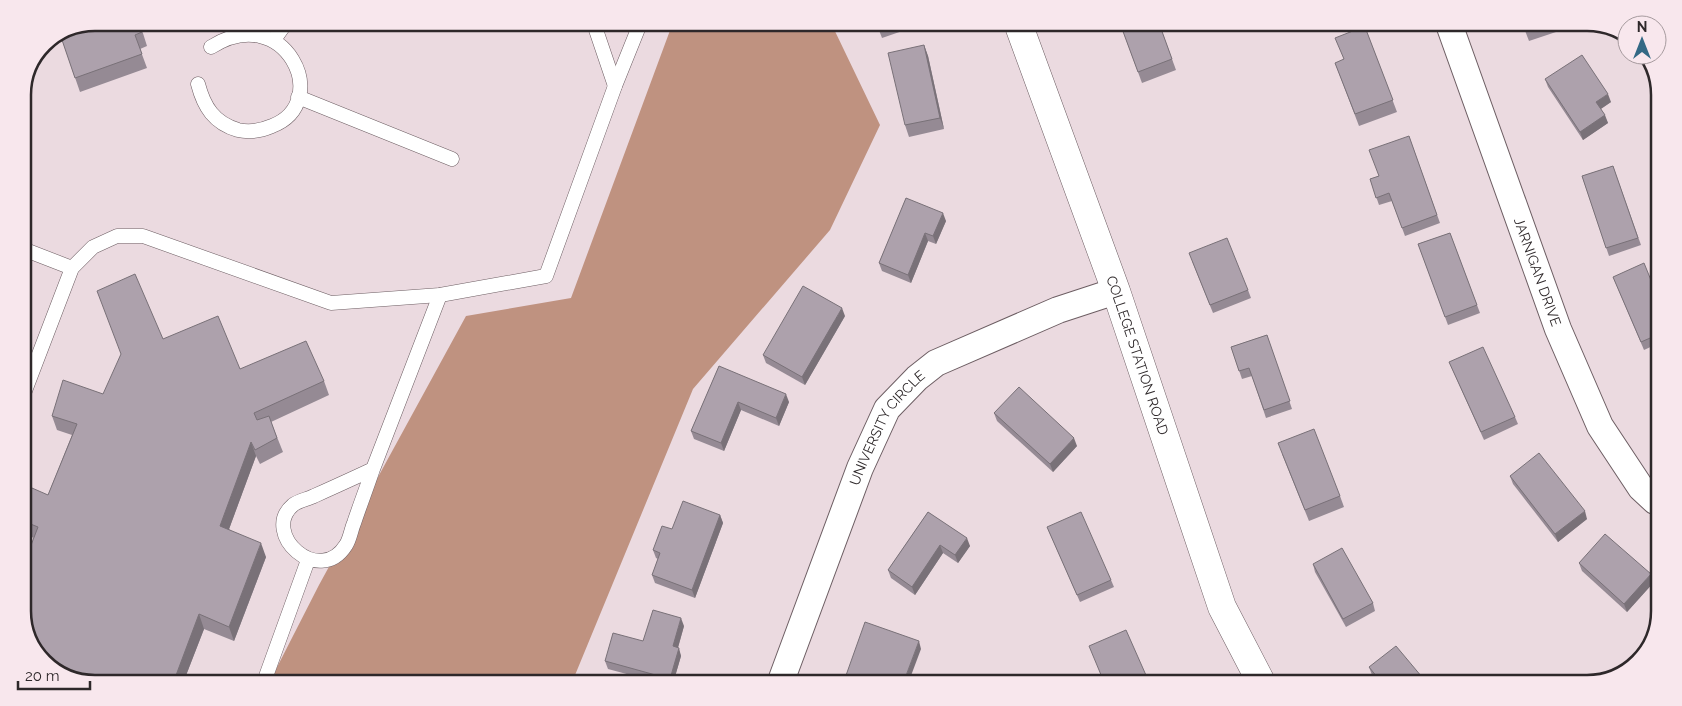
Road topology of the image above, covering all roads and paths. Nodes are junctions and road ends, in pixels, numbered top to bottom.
1 (280, 31) edge
2 (596, 31) edge
3 (637, 31) edge
4 (1021, 31) edge
5 (1451, 31) edge
6 (276, 37) junction
7 (211, 47) dead end
8 (198, 84) dead end
9 (615, 86) junction
10 (298, 97) junction
11 (452, 159) dead end
12 (31, 252) edge
13 (72, 268) junction
14 (1116, 292) junction
15 (440, 295) junction
16 (31, 375) edge
17 (373, 469) junction
18 (1651, 497) edge
19 (308, 560) junction
20 (266, 675) edge
21 (783, 675) edge
22 (1257, 675) edge

1 - 6 lane
2 - 9 lane
3 - 9 lane
4 - 14 main road, COLLEGE STATION ROAD
5 - 18 street, JARNIGAN DRIVE
6 - 7 lane
6 - 10 lane
8 - 10 lane
9 - 15 lane
10 - 11 lane
12 - 13 lane
13 - 15 lane
13 - 16 lane
14 - 21 street, UNIVERSITY CIRCLE
14 - 22 main road, COLLEGE STATION ROAD
15 - 17 lane
17 - 19 lane
17 - 19 lane
19 - 20 lane

